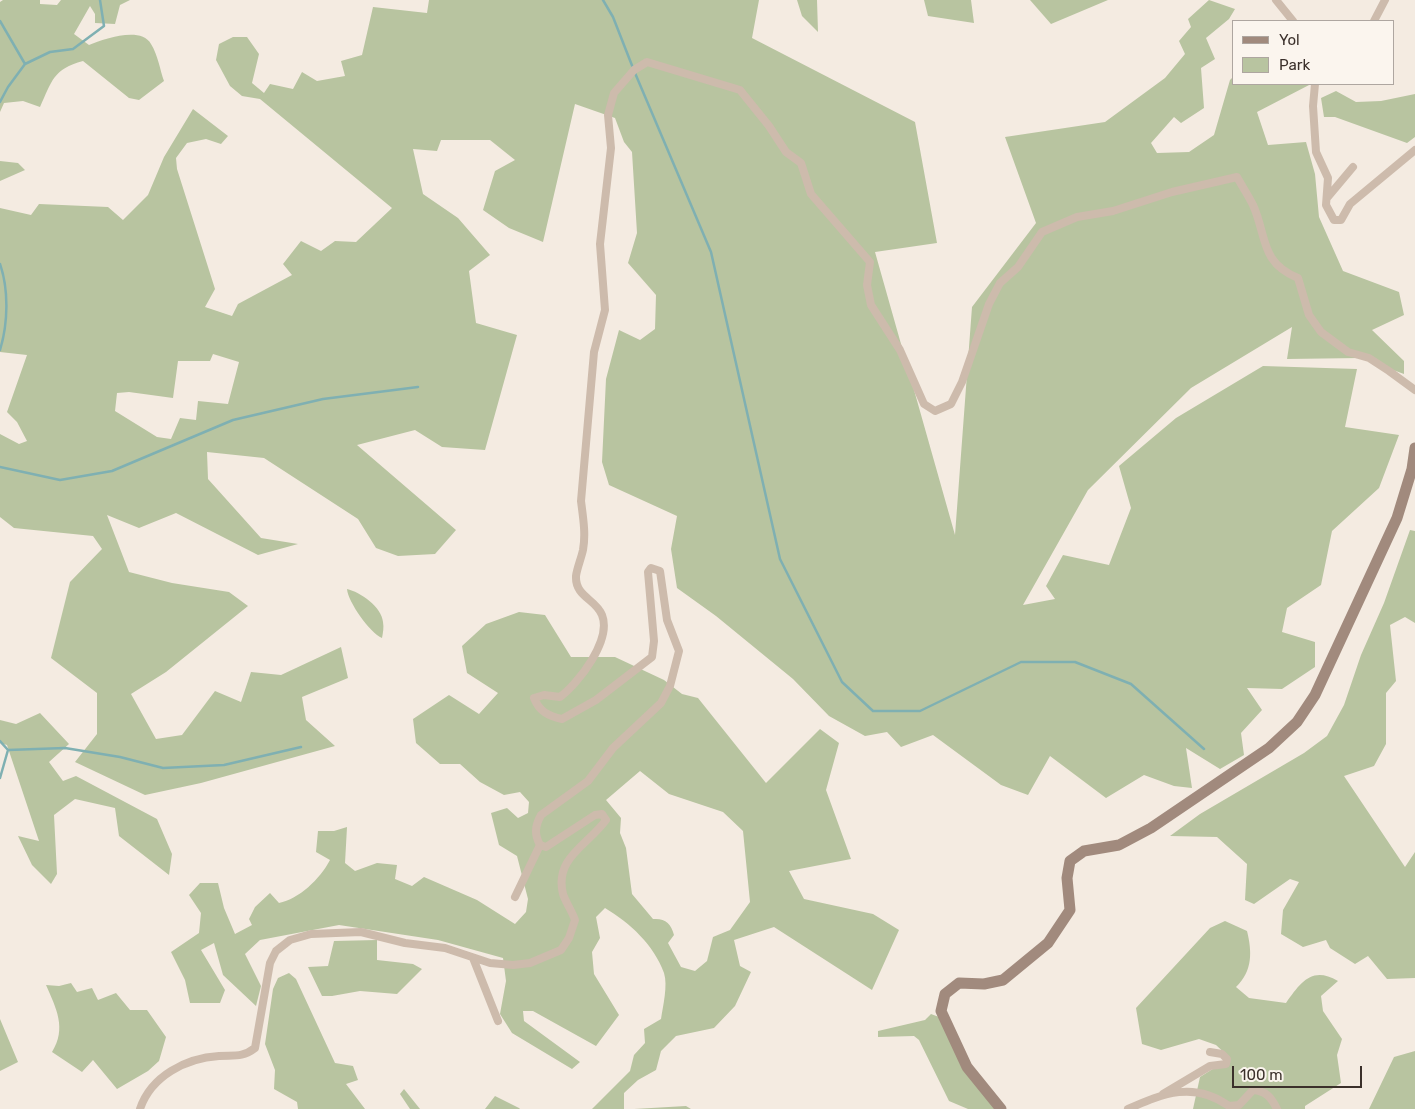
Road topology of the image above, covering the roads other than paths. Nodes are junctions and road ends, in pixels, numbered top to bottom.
1 (1276, 0) edge
2 (1385, 0) edge
3 (1292, 20) edge
4 (1375, 20) edge
5 (1315, 85) edge
6 (1415, 150) edge
7 (1353, 167) dead end
8 (1327, 198) junction
9 (1415, 390) edge
10 (1415, 448) edge
11 (1413, 469) edge
12 (540, 845) junction
13 (515, 897) dead end
14 (473, 958) junction
15 (498, 1021) dead end
16 (1210, 1052) dead end
17 (1163, 1094) junction
18 (140, 1109) edge
19 (1001, 1109) edge
20 (1128, 1109) edge
21 (1276, 1109) edge

1 - 3 street
2 - 4 street
5 - 8 street
6 - 8 street
7 - 8 street
9 - 12 street
10 - 11 main road
11 - 19 main road
12 - 13 street
12 - 14 street
14 - 15 street
14 - 18 street
16 - 17 street
17 - 20 street
17 - 21 street

